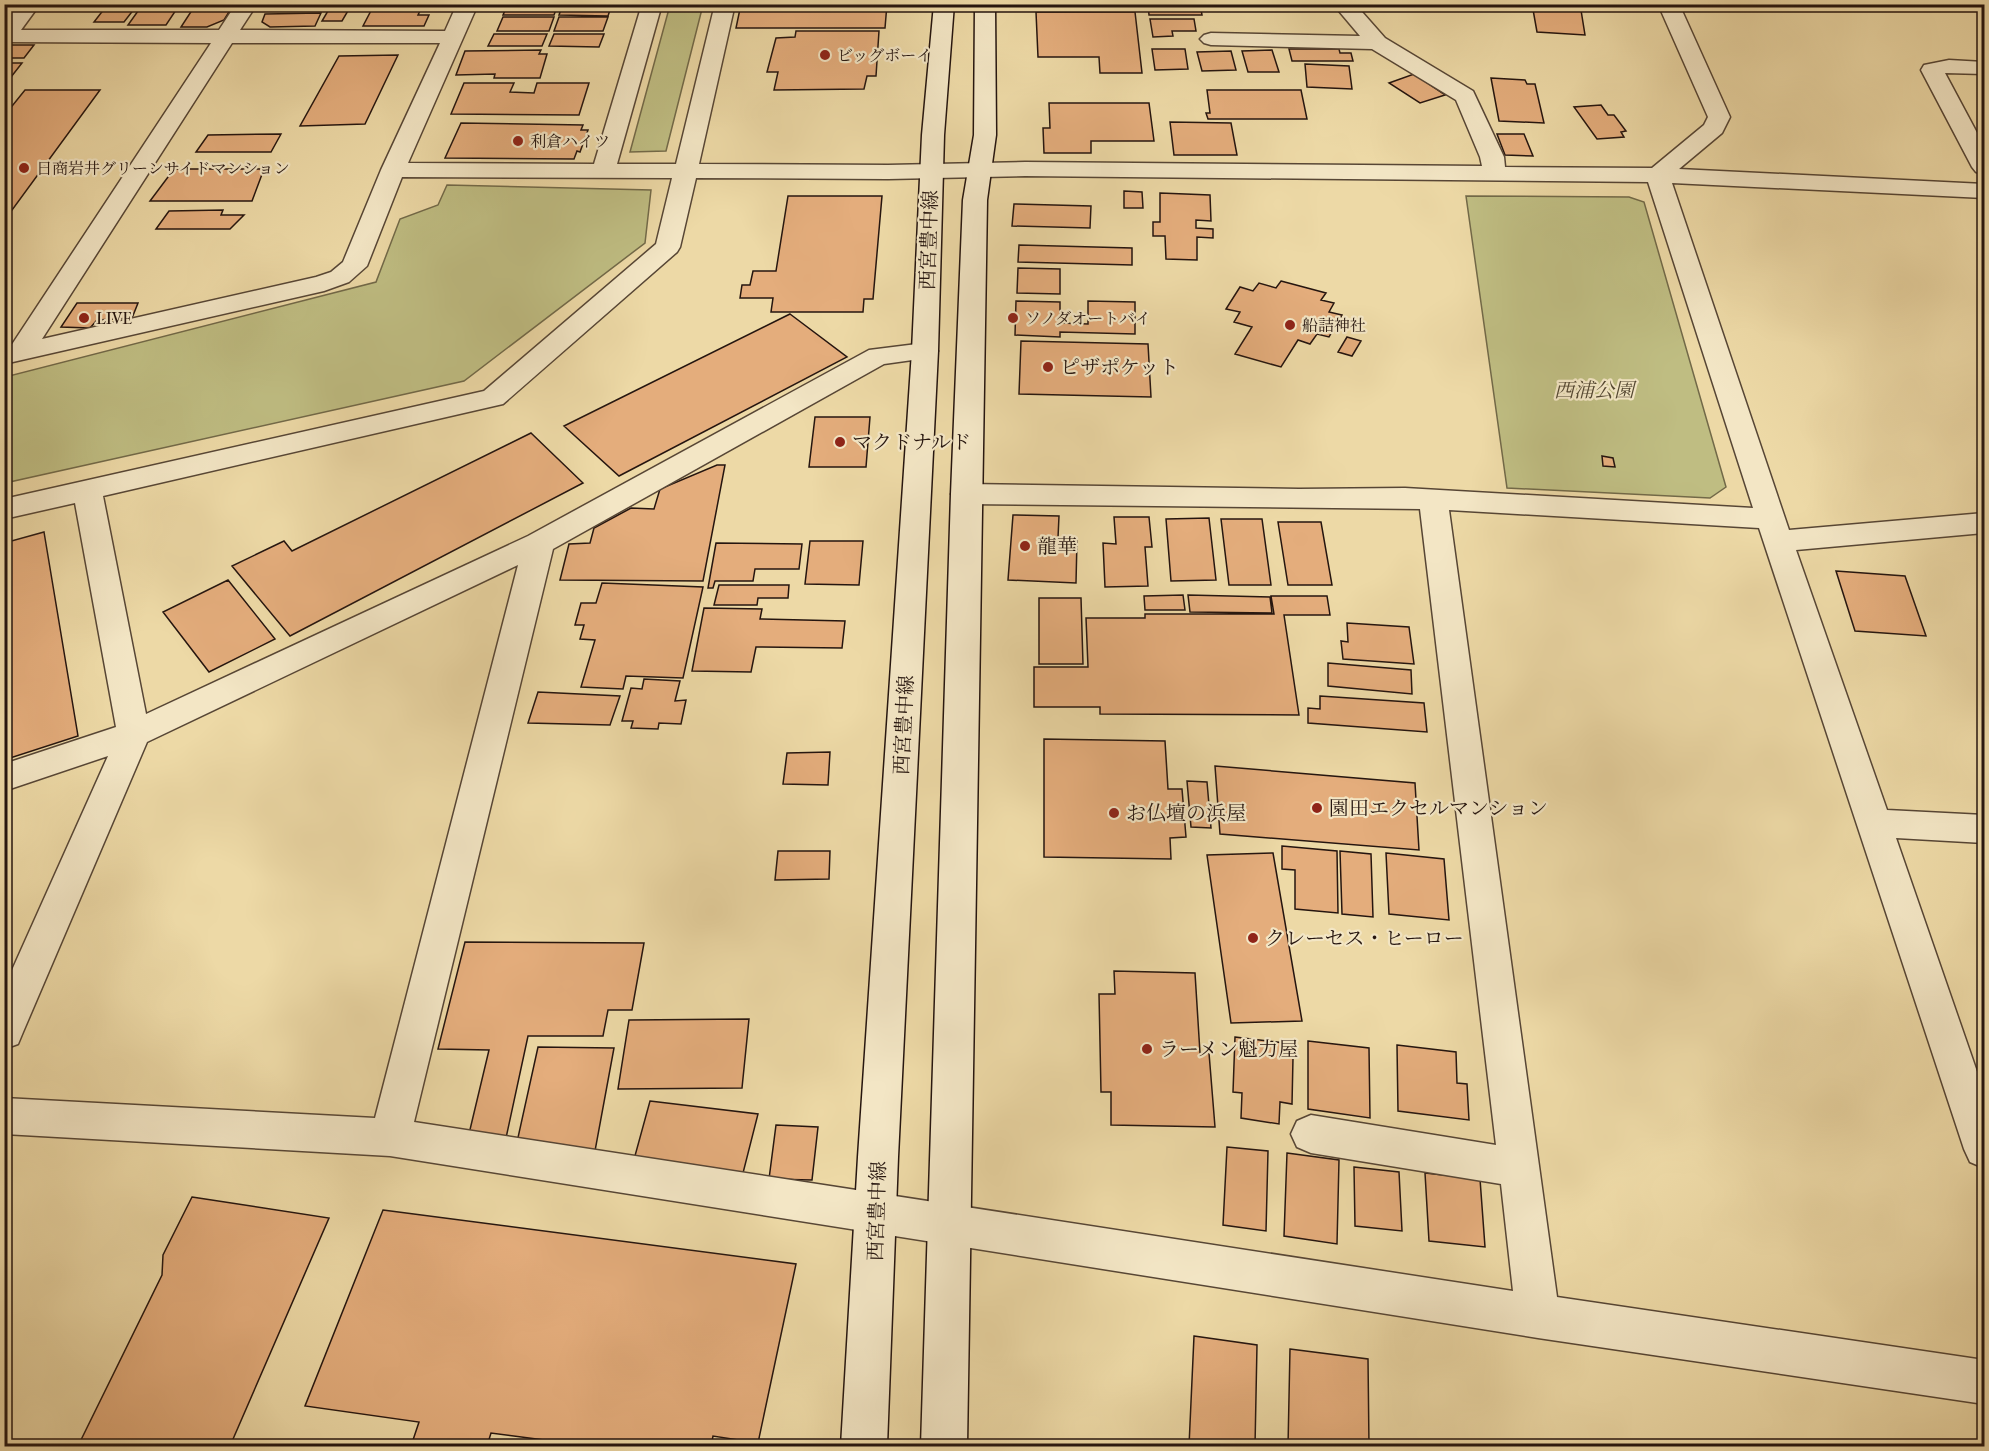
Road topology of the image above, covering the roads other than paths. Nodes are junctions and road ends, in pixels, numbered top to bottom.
1 (30, 4) edge
2 (247, 4) edge
3 (468, 4) edge
4 (652, 4) edge
5 (725, 4) edge
6 (1343, 4) edge
7 (1668, 4) edge
8 (934, 10) edge
9 (991, 13) edge
10 (4, 36) edge
11 (226, 36) junction
12 (453, 37) junction
13 (1211, 39) dead end
14 (1377, 43) junction
15 (1984, 68) edge
16 (1984, 167) edge
17 (393, 170) junction
18 (978, 170) junction
19 (604, 171) junction
20 (688, 171) junction
21 (931, 171) junction
22 (1495, 174) junction
23 (1658, 175) junction
24 (1984, 191) edge
25 (925, 351) junction
26 (12, 355) edge
27 (87, 491) junction
28 (966, 494) junction
29 (1433, 499) junction
30 (4, 510) edge
31 (1984, 524) edge
32 (1775, 530) junction
33 (539, 543) junction
34 (134, 734) junction
35 (4, 778) edge
36 (1874, 823) junction
37 (1984, 829) edge
38 (4, 1032) edge
39 (4, 1116) edge
40 (1311, 1134) dead end
41 (390, 1137) junction
42 (1984, 1149) edge
43 (1519, 1168) junction
44 (877, 1212) junction
45 (951, 1223) junction
46 (1538, 1316) junction
47 (1984, 1382) edge
48 (864, 1446) edge
49 (944, 1446) edge

1 - 10 street
2 - 11 street
3 - 12 street
4 - 19 street
5 - 20 street
6 - 14 street
7 - 23 street
8 - 21 street, 西宮豊中線
9 - 18 street
10 - 11 street
11 - 12 street
11 - 26 street
12 - 17 street
13 - 14 street
14 - 22 street
15 - 16 street
17 - 19 street
17 - 26 street
18 - 21 street
18 - 22 street
18 - 28 street
19 - 20 street
20 - 21 street
20 - 27 street
21 - 25 street, 西宮豊中線
22 - 23 street
23 - 24 street
23 - 32 street
25 - 33 street
25 - 44 street, 西宮豊中線
27 - 30 street
27 - 34 street
28 - 29 street
28 - 45 street
29 - 32 street
29 - 43 street
31 - 32 street
32 - 36 street
33 - 34 street
33 - 41 street
34 - 35 street
34 - 38 street
36 - 37 street
36 - 42 street
39 - 41 street
40 - 43 street
41 - 44 street
43 - 46 street
44 - 45 street
44 - 48 street, 西宮豊中線
45 - 46 street
45 - 49 street
46 - 47 street

